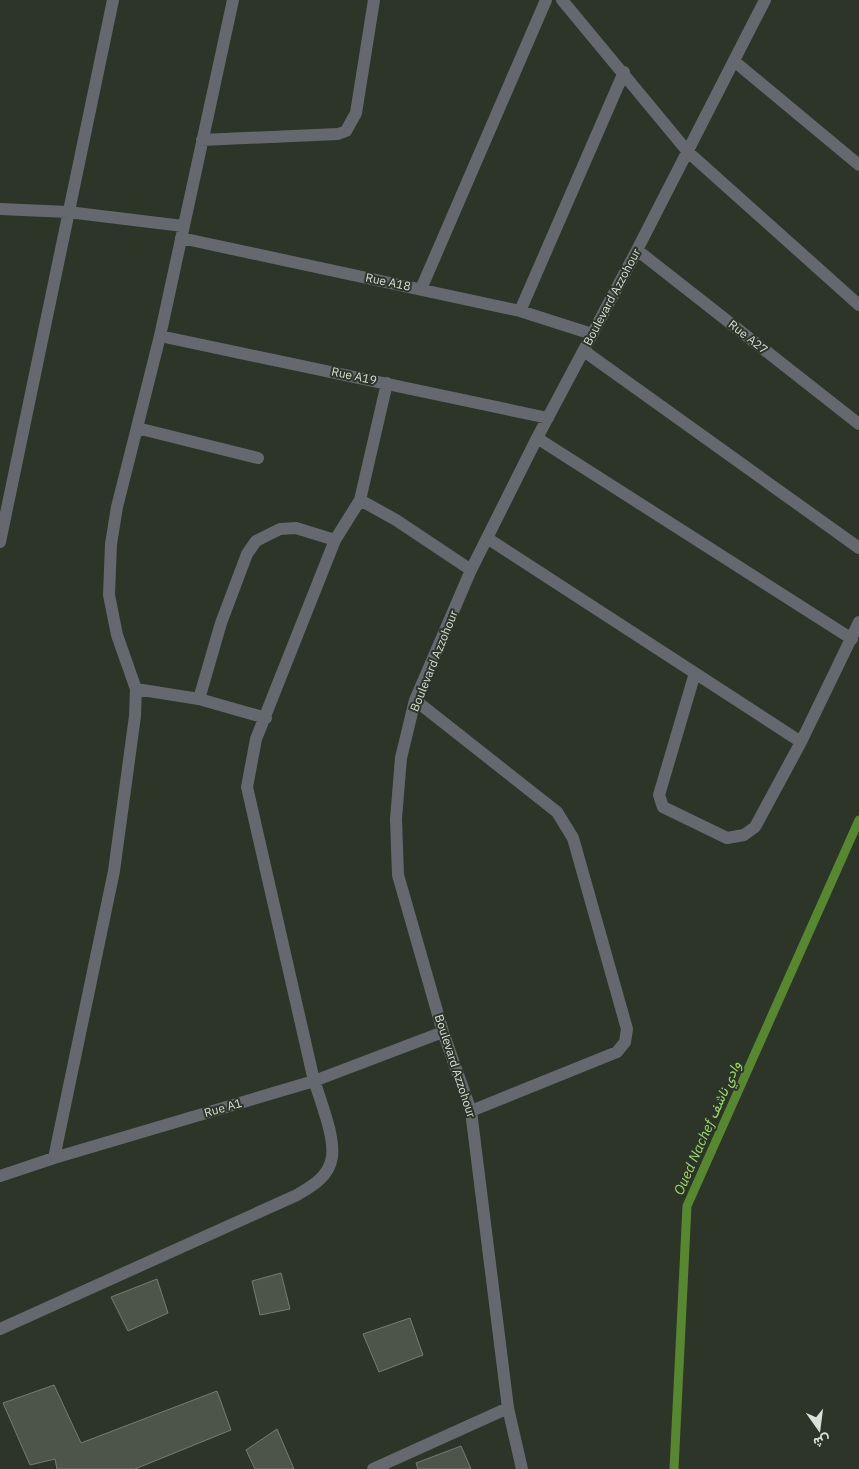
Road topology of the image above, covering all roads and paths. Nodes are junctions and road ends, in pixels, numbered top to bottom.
1 (113, 0) edge
2 (233, 0) edge
3 (374, 0) edge
4 (546, 0) edge
5 (562, 0) edge
6 (765, 0) edge
7 (734, 61) junction
8 (624, 72) junction
9 (202, 140) junction
10 (688, 152) junction
11 (859, 165) edge
12 (0, 209) edge
13 (68, 212) junction
14 (182, 232) junction
15 (637, 250) junction
16 (421, 289) junction
17 (859, 305) edge
18 (520, 311) junction
19 (592, 334) junction
20 (160, 336) junction
21 (584, 351) junction
22 (387, 383) junction
23 (548, 418) junction
24 (859, 424) edge
25 (137, 428) junction
26 (537, 438) junction
27 (258, 458) dead end
28 (360, 500) junction
29 (487, 538) junction
30 (335, 540) junction
31 (0, 542) edge
32 (859, 548) edge
33 (471, 570) junction
34 (859, 622) edge
35 (852, 639) junction
36 (696, 673) junction
37 (136, 689) junction
38 (199, 699) junction
39 (416, 700) junction
40 (266, 718) junction
41 (802, 742) junction
42 (443, 1032) junction
43 (314, 1081) junction
44 (471, 1111) junction
45 (54, 1158) junction
46 (0, 1176) edge
47 (0, 1329) edge
48 (508, 1408) junction
49 (374, 1469) edge
50 (522, 1469) edge

1 - 13 street
2 - 9 street
3 - 9 street
4 - 16 street
5 - 8 street
6 - 7 street, Boulevard Azzohour
7 - 10 street, Boulevard Azzohour
7 - 11 street
8 - 10 street
8 - 18 street
9 - 14 street
10 - 15 street, Boulevard Azzohour
10 - 17 street
12 - 13 street, Rue A18
13 - 14 street, Rue A18
13 - 31 street
14 - 16 street, Rue A18
14 - 20 street
15 - 19 street, Boulevard Azzohour
15 - 24 street, Rue A27
16 - 18 street, Rue A18
18 - 19 street, Rue A18
19 - 21 street, Boulevard Azzohour
20 - 22 street, Rue A19
20 - 25 street
21 - 23 street, Boulevard Azzohour
21 - 32 street
22 - 23 street, Rue A19
22 - 28 street
23 - 26 street, Boulevard Azzohour
25 - 27 street
25 - 37 street
26 - 29 street, Boulevard Azzohour
26 - 35 street
28 - 30 street
28 - 33 street
29 - 33 street, Boulevard Azzohour
29 - 36 street
30 - 38 street
30 - 40 street
33 - 39 street, Boulevard Azzohour
34 - 35 street
35 - 41 street
36 - 41 street
36 - 41 street
37 - 38 street
37 - 45 street
38 - 40 street
39 - 42 street, Boulevard Azzohour
39 - 44 street
40 - 43 street
42 - 43 street, Rue A1
42 - 44 street, Boulevard Azzohour
43 - 45 street, Rue A1
43 - 47 street
44 - 48 street, Boulevard Azzohour
45 - 46 street, Rue A1
48 - 49 street
48 - 50 street, Boulevard Azzohour

